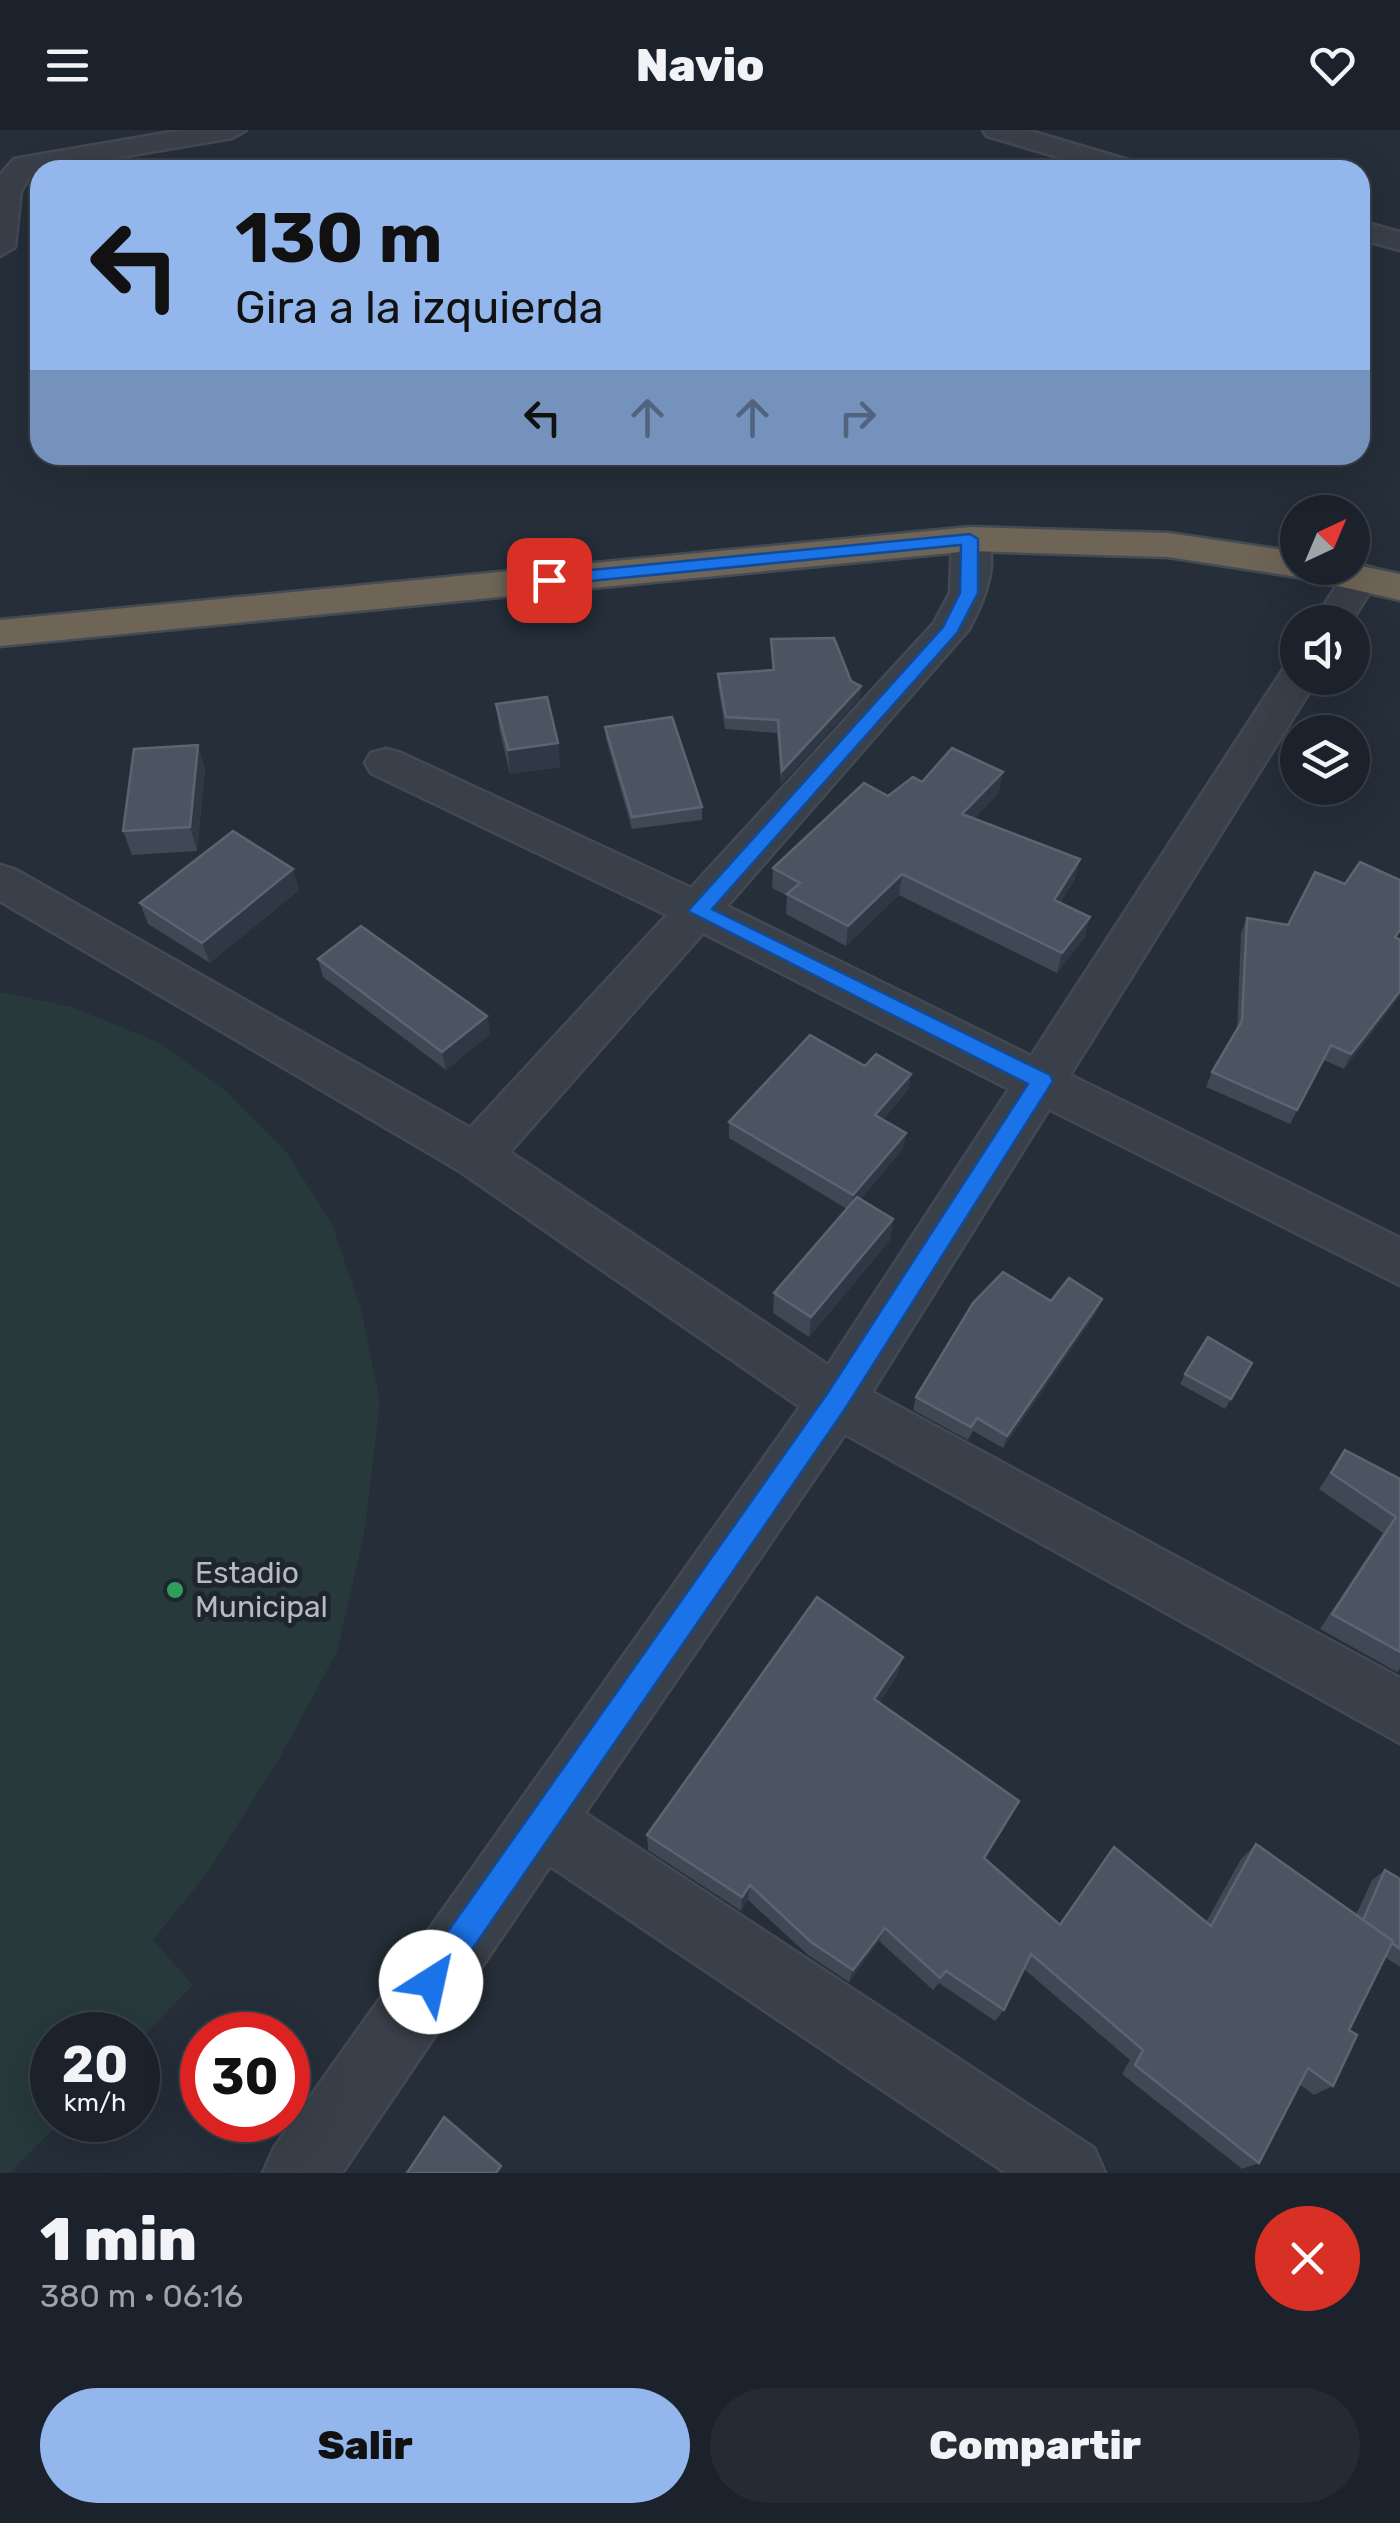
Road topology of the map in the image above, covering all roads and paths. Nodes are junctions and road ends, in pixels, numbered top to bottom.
1 (232, 130) edge
2 (997, 130) edge
3 (54, 160) edge
4 (1098, 160) edge
5 (30, 164) edge
6 (1370, 233) edge
7 (1400, 241) edge
8 (0, 247) edge
9 (970, 539) junction
10 (1280, 563) edge
11 (1381, 581) edge
12 (1352, 605) edge
13 (0, 633) edge
14 (1287, 695) edge
15 (386, 763) dead end
16 (0, 881) edge
17 (698, 911) junction
18 (1042, 1081) junction
19 (476, 1156) junction
20 (1400, 1263) edge
21 (836, 1402) junction
22 (1400, 1712) edge
23 (540, 1822) junction
24 (299, 2173) edge
25 (1069, 2173) edge

1 - 3 street
2 - 4 street
5 - 8 street
6 - 7 street
9 - 10 highway
9 - 13 highway
9 - 17 street
11 - 12 street
14 - 18 street
15 - 17 street
16 - 19 street
17 - 18 street
17 - 19 street
18 - 20 street
18 - 21 street
19 - 21 street
21 - 22 street
21 - 23 street
23 - 24 street
23 - 25 street

